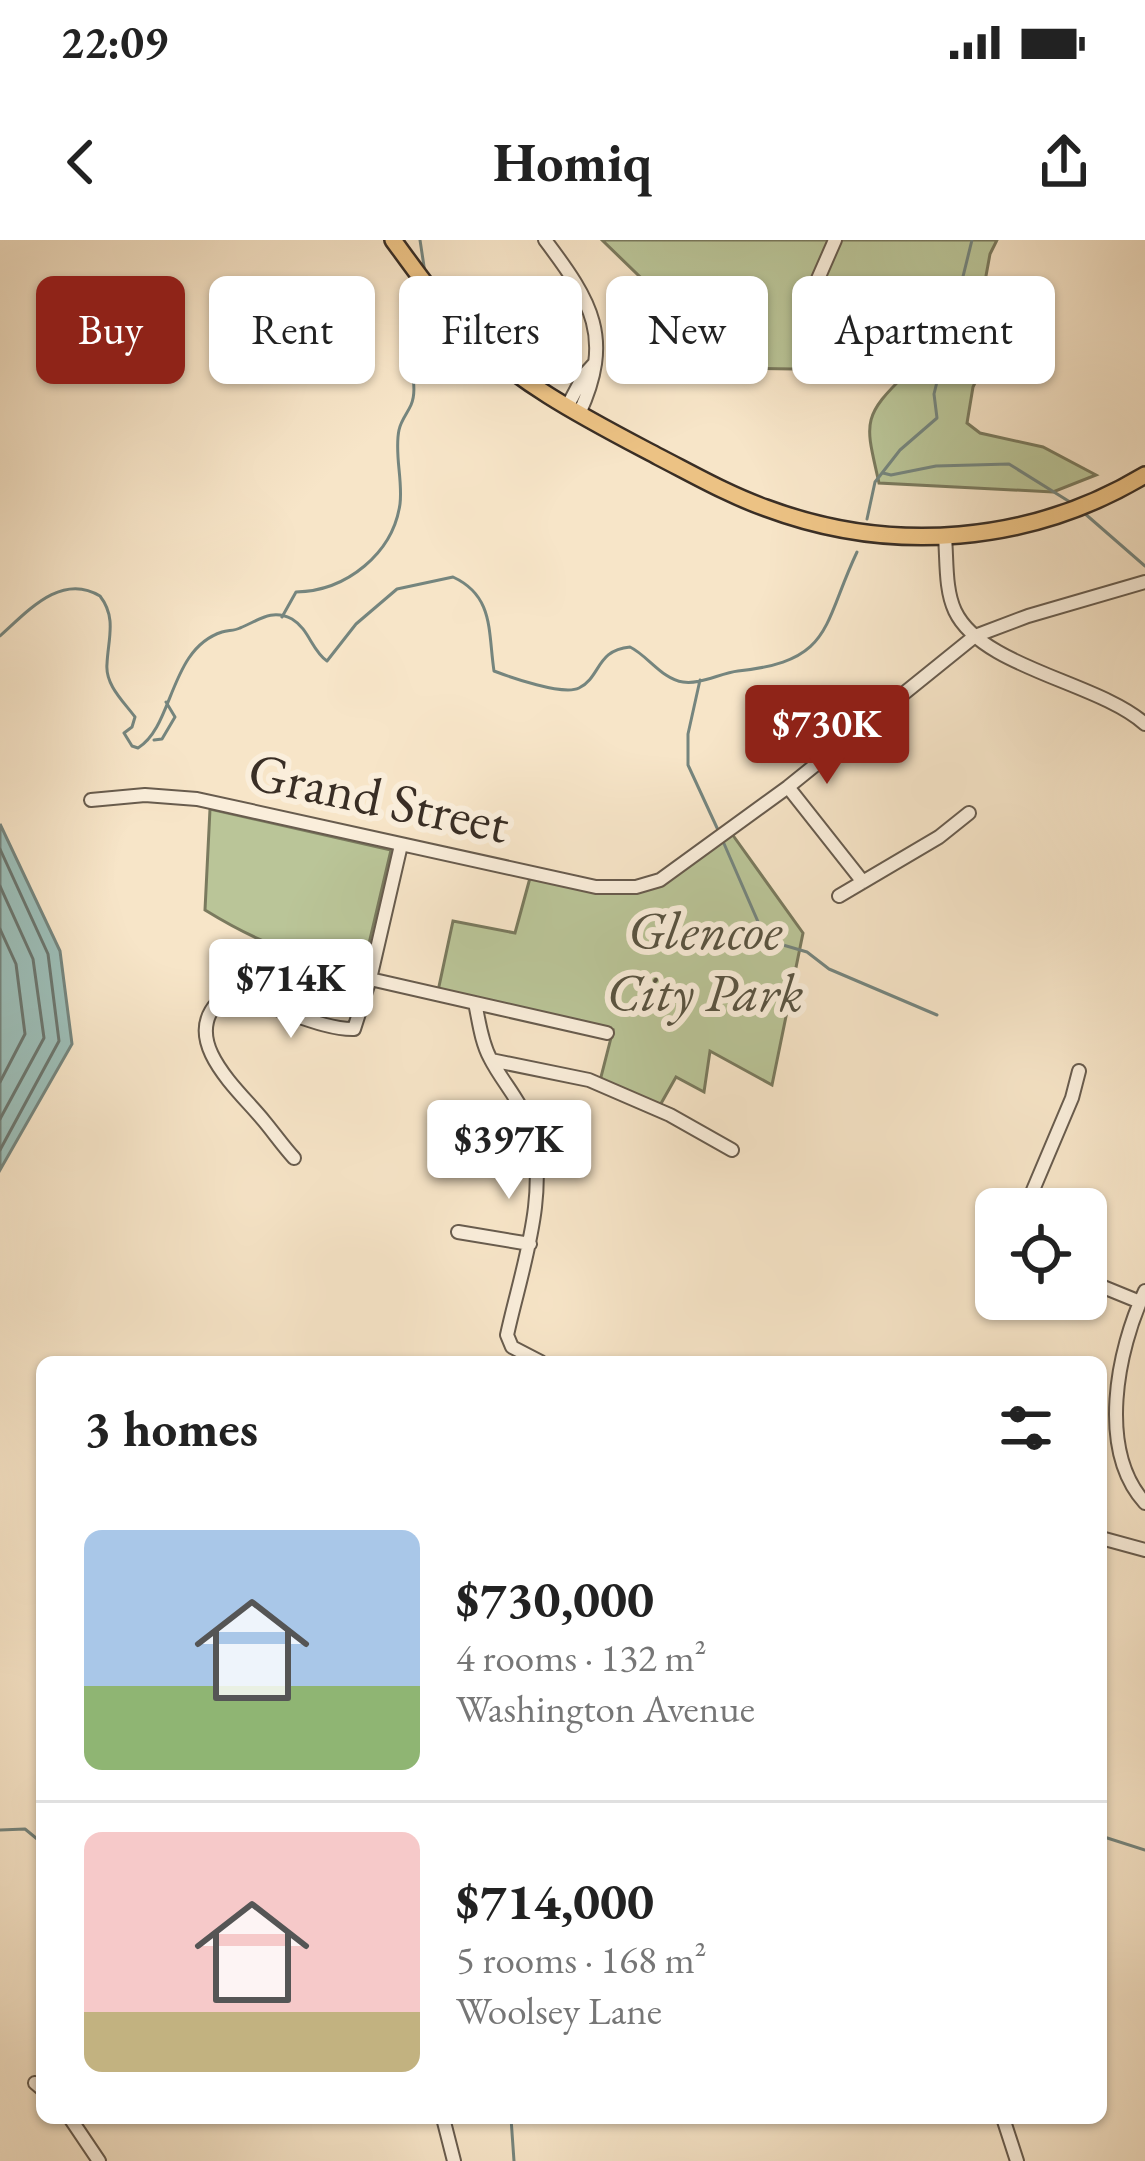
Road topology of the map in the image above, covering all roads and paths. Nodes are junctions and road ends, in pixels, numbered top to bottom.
1 (393, 240) edge
2 (544, 240) edge
3 (835, 240) edge
4 (819, 276) edge
5 (573, 411) junction
6 (1145, 475) edge
7 (945, 538) junction
8 (1145, 582) edge
9 (975, 637) junction
10 (1145, 724) edge
11 (788, 787) junction
12 (91, 800) dead end
13 (969, 813) dead end
14 (401, 845) junction
15 (863, 882) junction
16 (839, 896) dead end
17 (292, 968) dead end
18 (370, 979) junction
19 (476, 1003) junction
20 (608, 1034) dead end
21 (490, 1060) junction
22 (1078, 1071) dead end
23 (441, 1137) dead end
24 (732, 1150) dead end
25 (533, 1155) junction
26 (294, 1158) dead end
27 (1034, 1188) edge
28 (458, 1232) dead end
29 (530, 1244) junction
30 (1107, 1286) edge
31 (1143, 1296) edge
32 (529, 1356) edge
33 (1145, 1504) edge
34 (1107, 1540) edge
35 (1145, 1550) edge
36 (74, 2124) edge
37 (445, 2124) edge
38 (1006, 2124) edge
39 (99, 2161) edge
40 (454, 2161) edge
41 (1017, 2161) edge

1 - 5 main road
2 - 5 street
3 - 4 street
5 - 7 main road
6 - 7 main road
7 - 9 street
8 - 9 street
9 - 10 street
9 - 11 street
11 - 14 street, Grand Street
11 - 15 street
12 - 14 street, Grand Street
13 - 15 street
14 - 18 street
15 - 16 street
17 - 18 street
18 - 19 street
18 - 26 street
19 - 20 street
19 - 21 street
21 - 24 street
21 - 25 street
22 - 27 street
23 - 25 street
25 - 29 street
28 - 29 street
29 - 32 street
30 - 31 street
31 - 33 street
34 - 35 street
36 - 39 street
37 - 40 street
38 - 41 street

